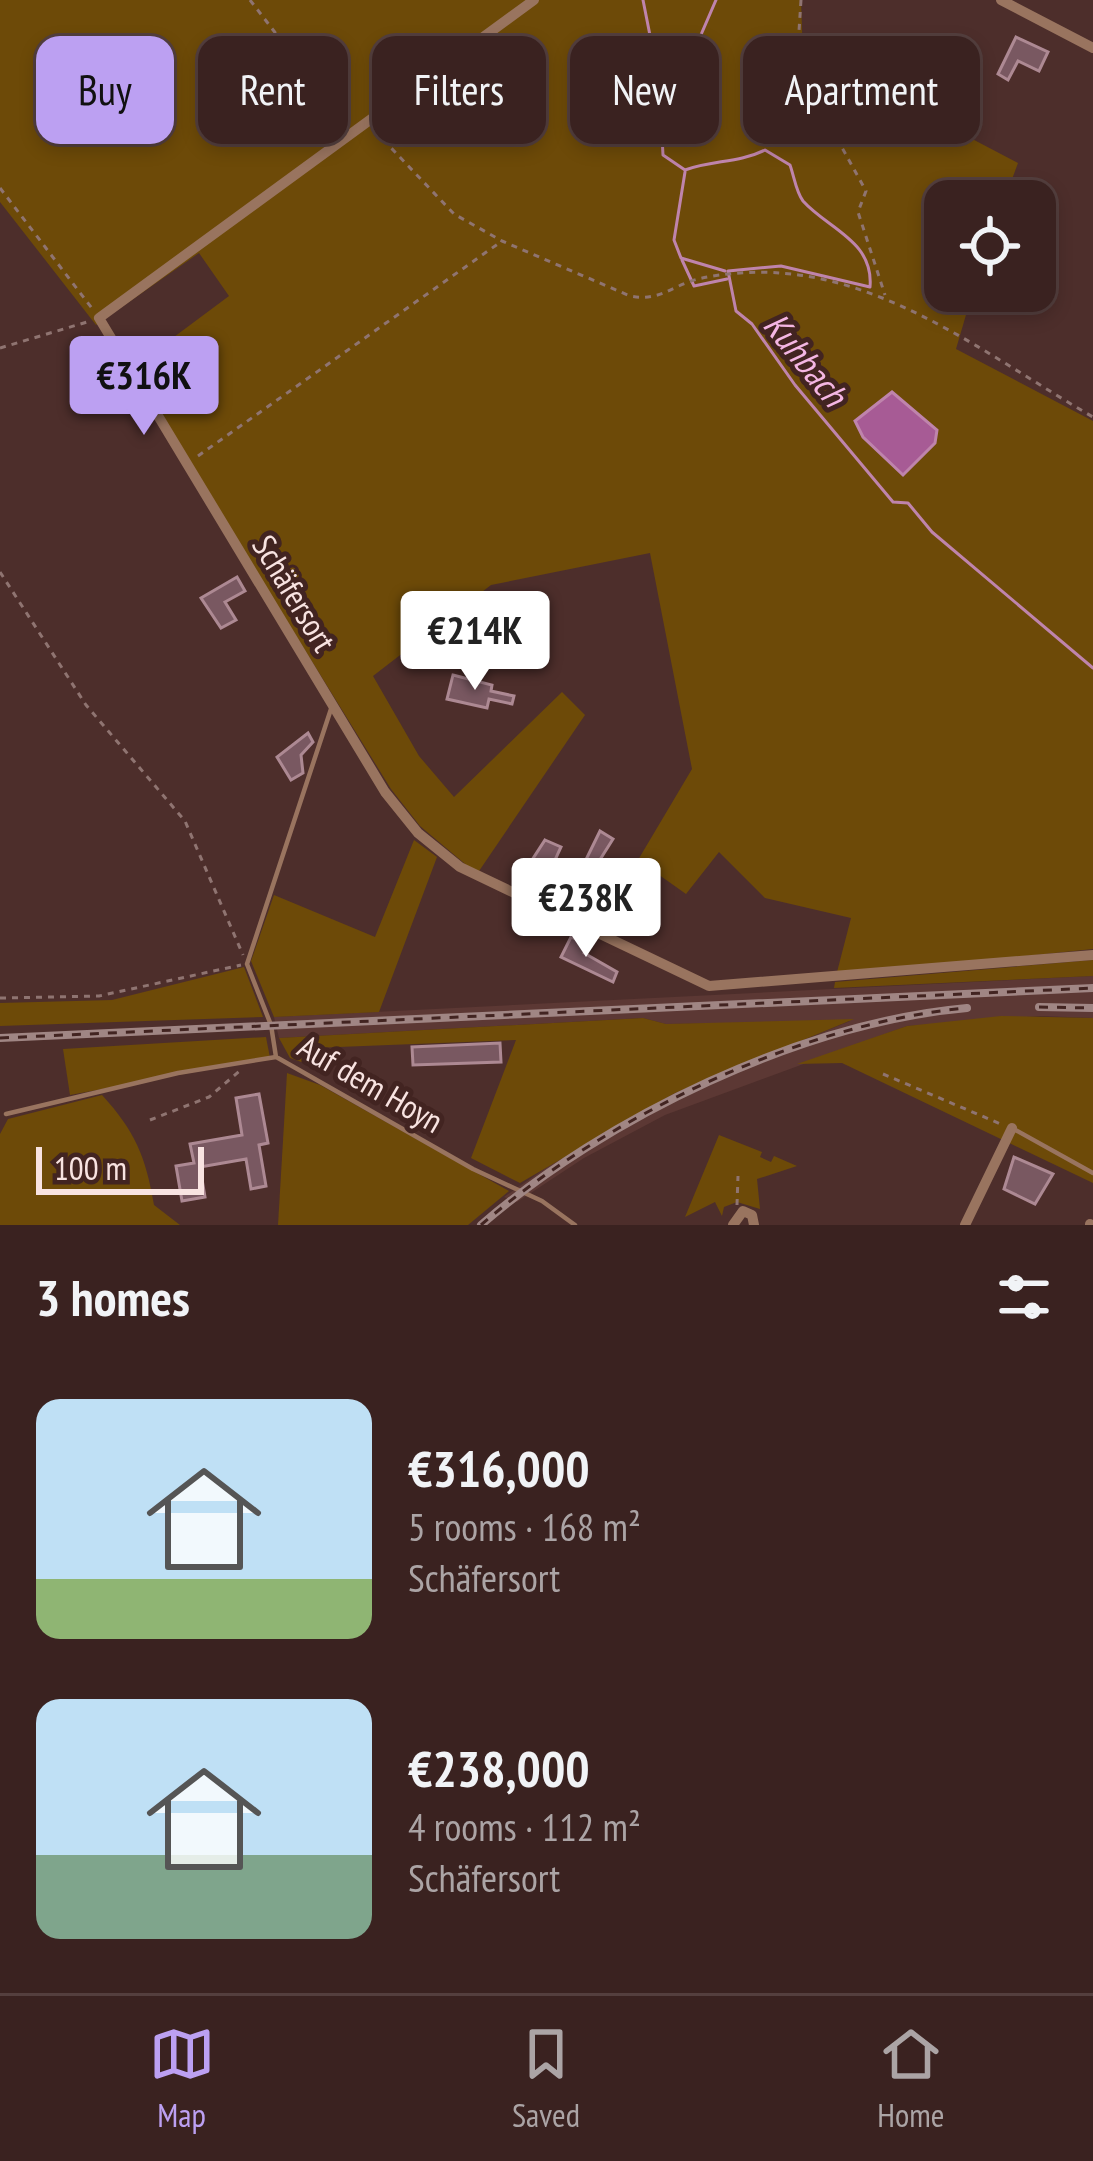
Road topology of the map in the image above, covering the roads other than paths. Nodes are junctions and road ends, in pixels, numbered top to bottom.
1 (534, 0) edge
2 (1001, 0) edge
3 (1093, 48) edge
4 (332, 706) junction
5 (1093, 955) edge
6 (276, 1057) junction
7 (6, 1114) dead end
8 (1012, 1128) joint
9 (1093, 1173) edge
10 (575, 1225) edge
11 (733, 1225) edge
12 (754, 1225) edge
13 (965, 1225) edge

1 - 4 street, Schäfersort
2 - 3 street
4 - 5 street, Schäfersort
4 - 6 lane, Auf dem Hoyn
6 - 7 lane
6 - 10 lane, Auf dem Hoyn
8 - 9 lane
8 - 13 street
11 - 12 street

